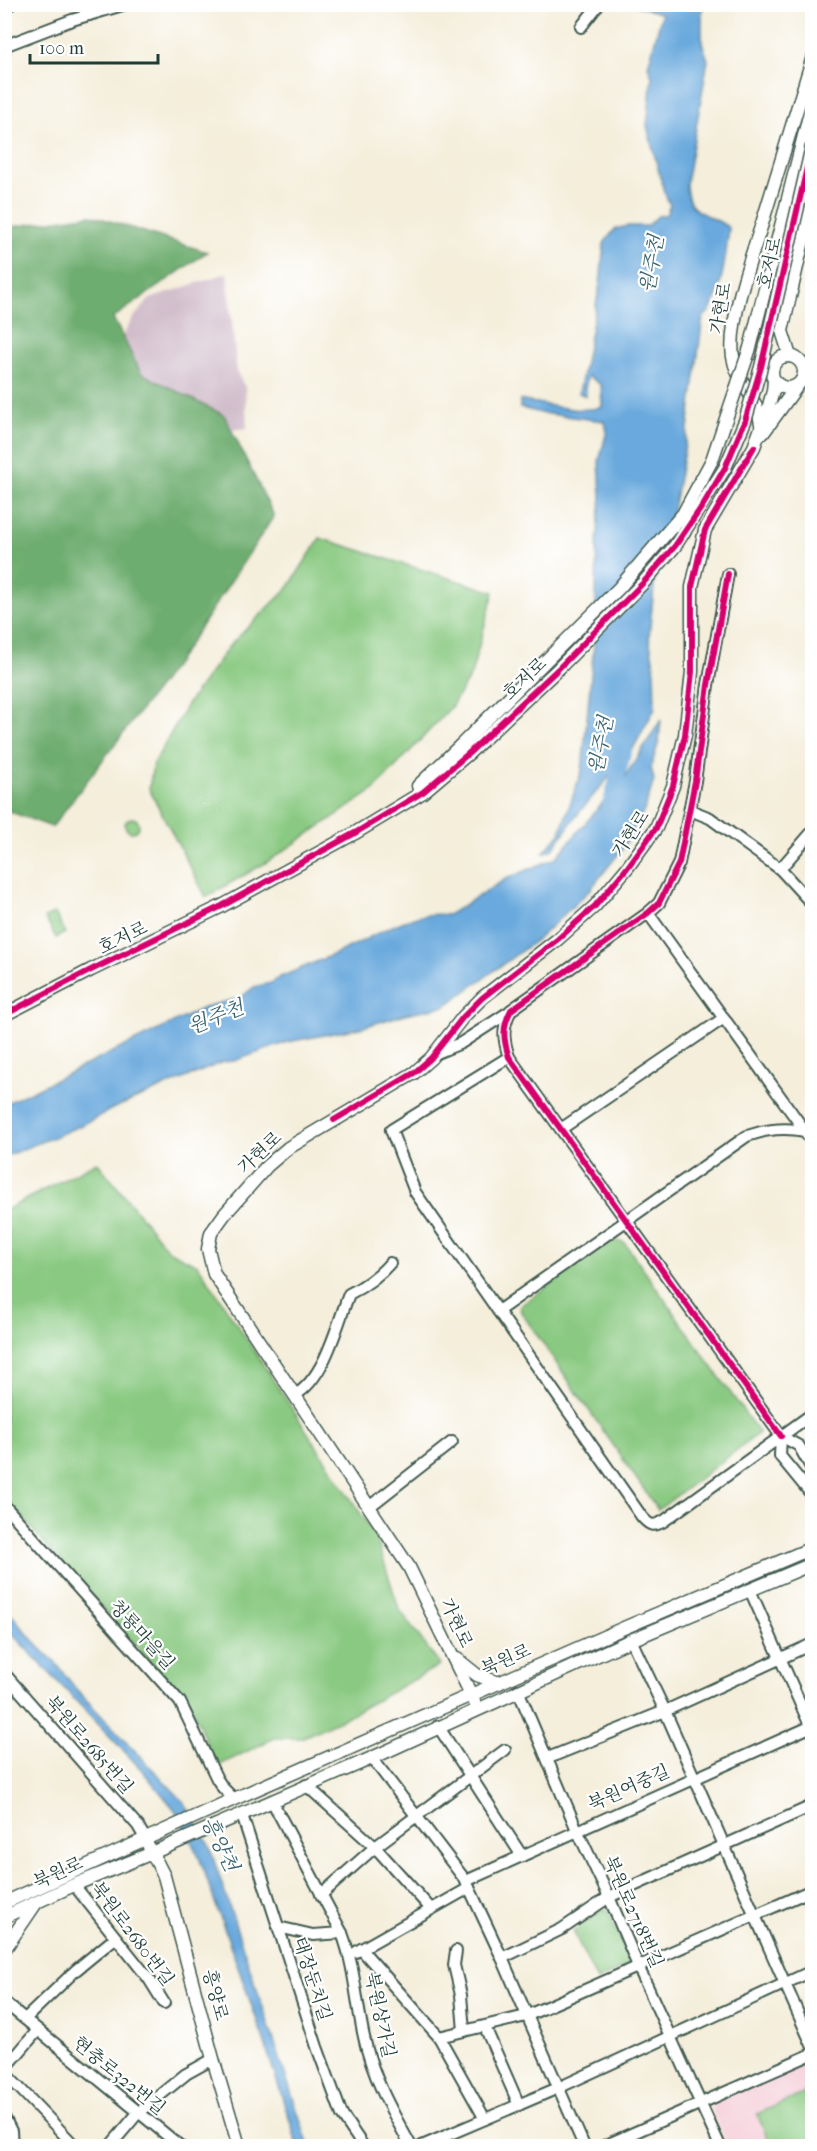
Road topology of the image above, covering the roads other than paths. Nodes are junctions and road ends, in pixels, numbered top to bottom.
1 (11, 4) edge
2 (79, 4) edge
3 (126, 4) edge
4 (599, 4) edge
5 (4, 7) edge
6 (89, 15) junction
7 (581, 27) dead end
8 (4, 46) edge
9 (813, 60) edge
10 (813, 104) edge
11 (813, 146) edge
12 (813, 202) edge
13 (793, 356) junction
14 (813, 356) edge
15 (804, 377) edge
16 (774, 380) junction
17 (761, 424) junction
18 (754, 447) junction
19 (728, 574) dead end
20 (465, 749) junction
21 (690, 810) junction
22 (813, 832) edge
23 (780, 869) junction
24 (813, 904) edge
25 (648, 913) junction
26 (511, 1010) junction
27 (4, 1015) edge
28 (724, 1018) junction
29 (434, 1054) junction
30 (509, 1057) junction
31 (561, 1129) junction
32 (805, 1131) junction
33 (813, 1143) edge
34 (627, 1221) junction
35 (390, 1263) dead end
36 (498, 1311) junction
37 (295, 1395) junction
38 (813, 1414) edge
39 (781, 1437) junction
40 (452, 1442) dead end
41 (813, 1469) edge
42 (813, 1496) edge
43 (4, 1505) edge
44 (369, 1506) junction
45 (813, 1548) edge
46 (813, 1564) edge
47 (750, 1590) junction
48 (626, 1627) junction
49 (631, 1640) junction
50 (813, 1644) edge
51 (450, 1653) junction
52 (781, 1659) junction
53 (4, 1673) edge
54 (499, 1683) junction
55 (518, 1690) junction
56 (471, 1695) junction
57 (478, 1709) junction
58 (665, 1711) junction
59 (438, 1726) junction
60 (812, 1727) edge
61 (506, 1750) dead end
62 (372, 1758) junction
63 (548, 1758) junction
64 (470, 1775) junction
65 (694, 1778) junction
66 (306, 1785) junction
67 (234, 1799) junction
68 (272, 1801) junction
69 (813, 1806) edge
70 (242, 1815) junction
71 (416, 1815) junction
72 (577, 1830) junction
73 (149, 1839) junction
74 (724, 1846) junction
75 (375, 1847) junction
76 (155, 1852) junction
77 (522, 1856) junction
78 (467, 1884) junction
79 (74, 1885) junction
80 (813, 1890) edge
81 (321, 1895) junction
82 (609, 1897) junction
83 (36, 1902) junction
84 (4, 1903) edge
85 (431, 1909) junction
86 (755, 1915) junction
87 (4, 1917) edge
88 (278, 1927) junction
89 (342, 1934) junction
90 (115, 1938) junction
91 (362, 1948) junction
92 (4, 1950) edge
93 (456, 1951) dead end
94 (351, 1955) junction
95 (502, 1958) junction
96 (638, 1966) junction
97 (813, 1971) edge
98 (785, 1983) junction
99 (4, 2002) edge
100 (164, 2003) dead end
101 (526, 2016) junction
102 (25, 2019) junction
103 (485, 2026) junction
104 (38, 2030) junction
105 (464, 2031) junction
106 (670, 2036) junction
107 (438, 2037) junction
108 (813, 2045) edge
109 (813, 2054) edge
110 (213, 2059) junction
111 (4, 2071) edge
112 (558, 2088) junction
113 (701, 2104) junction
114 (519, 2105) junction
115 (138, 2113) junction
116 (4, 2117) edge
117 (486, 2119) junction
118 (12, 2146) edge
119 (75, 2146) edge
120 (110, 2146) edge
121 (180, 2146) edge
122 (239, 2146) edge
123 (363, 2146) edge
124 (411, 2146) edge
125 (422, 2146) edge
126 (584, 2146) edge
127 (604, 2146) edge
128 (720, 2146) edge

1 - 5 street
2 - 6 street
3 - 6 street
4 - 7 street
6 - 8 street
9 - 17 street, 가현로
10 - 20 street, 호저로, bridge
11 - 20 street, 호저로, bridge
12 - 13 street
13 - 14 street
13 - 15 street
13 - 16 street
15 - 16 street
15 - 18 street
16 - 17 street
17 - 18 street, 가현로
18 - 29 street, 가현로
19 - 21 street
20 - 27 street, 호저로
21 - 23 street
21 - 25 street
22 - 23 street
23 - 24 street
25 - 26 street
25 - 28 street
26 - 29 street
26 - 30 street
28 - 31 street
28 - 32 street
29 - 37 street, 가현로
30 - 31 street
30 - 36 street
31 - 34 street
32 - 33 street
32 - 34 street
34 - 36 street
34 - 39 street
35 - 37 street
36 - 39 street
37 - 44 street, 가현로
38 - 39 street
39 - 41 street
39 - 42 street
40 - 44 street
43 - 67 street, 청룡마을길
44 - 51 street, 가현로
45 - 48 street, 북원로
46 - 47 street, 북원로
47 - 49 street, 북원로
47 - 52 street
48 - 49 street, 북원여중길
48 - 54 street, 북원로
49 - 55 street, 북원로
49 - 58 street, 북원여중길
50 - 52 street
51 - 54 street
51 - 56 street, 가현로
52 - 58 street
52 - 60 street
53 - 73 street, 북원로2685번길
54 - 56 street, 북원로
55 - 57 street, 북원로
55 - 63 street, 북원로2718번길
56 - 57 street, 가현로
56 - 67 street, 북원로
57 - 59 street, 북원로
58 - 63 street
58 - 65 street, 북원여중길
59 - 62 street, 북원로
59 - 64 street
60 - 65 street, 북원여중길
61 - 64 street
62 - 66 street, 북원로
62 - 71 street
63 - 72 street, 북원로2718번길
64 - 71 street
64 - 77 street
65 - 72 street, 북원여중길
65 - 74 street, 북원여중길
66 - 68 street, 북원로
66 - 75 street
67 - 73 street, 북원로
68 - 70 street, 북원로
68 - 81 street, 북원상가길
69 - 74 street
70 - 76 street, 북원로
70 - 88 street, 태장둔치길
71 - 75 street
71 - 78 street
72 - 77 street, 북원여중길
72 - 82 street, 북원로2718번길
73 - 76 street, 흥양로
73 - 84 street, 북원로
74 - 82 street
74 - 86 street, 북원여중길
75 - 81 street
75 - 85 street
76 - 79 street, 북원로
76 - 110 street, 흥양로
77 - 78 street, 북원상가길
78 - 85 street, 북원상가길
78 - 95 street
79 - 83 street, 북원로
79 - 90 street, 북원로2680번길
80 - 86 street
81 - 89 street, 북원상가길
82 - 95 street
82 - 96 street, 북원로2718번길
83 - 87 street, 북원로
83 - 92 street
85 - 91 street, 북원상가길
86 - 96 street
86 - 98 street, 북원여중길
88 - 89 street
88 - 123 street, 태장둔치길
89 - 94 street, 북원상가길
90 - 100 street, 북원로2680번길
90 - 102 street
91 - 94 street, 북원상가길
91 - 107 street, 북원상가길
93 - 105 street
94 - 124 street, 북원상가길
95 - 101 street
96 - 101 street
96 - 106 street, 북원로2718번길
97 - 98 street
98 - 106 street
98 - 108 street, 북원여중길
99 - 102 street, 현충로322번길
101 - 103 street
101 - 112 street
102 - 104 street, 현충로322번길
103 - 105 street
103 - 114 street
104 - 111 street
104 - 115 street, 현충로322번길
105 - 107 street
106 - 112 street
106 - 113 street, 북원로2718번길
107 - 117 street, 북원상가길
109 - 113 street
110 - 115 street
110 - 122 street, 흥양로
111 - 119 street
112 - 114 street
112 - 126 street
113 - 127 street
113 - 128 street, 북원로2718번길
114 - 117 street
115 - 120 street
115 - 121 street, 현충로322번길
116 - 118 street
117 - 125 street

